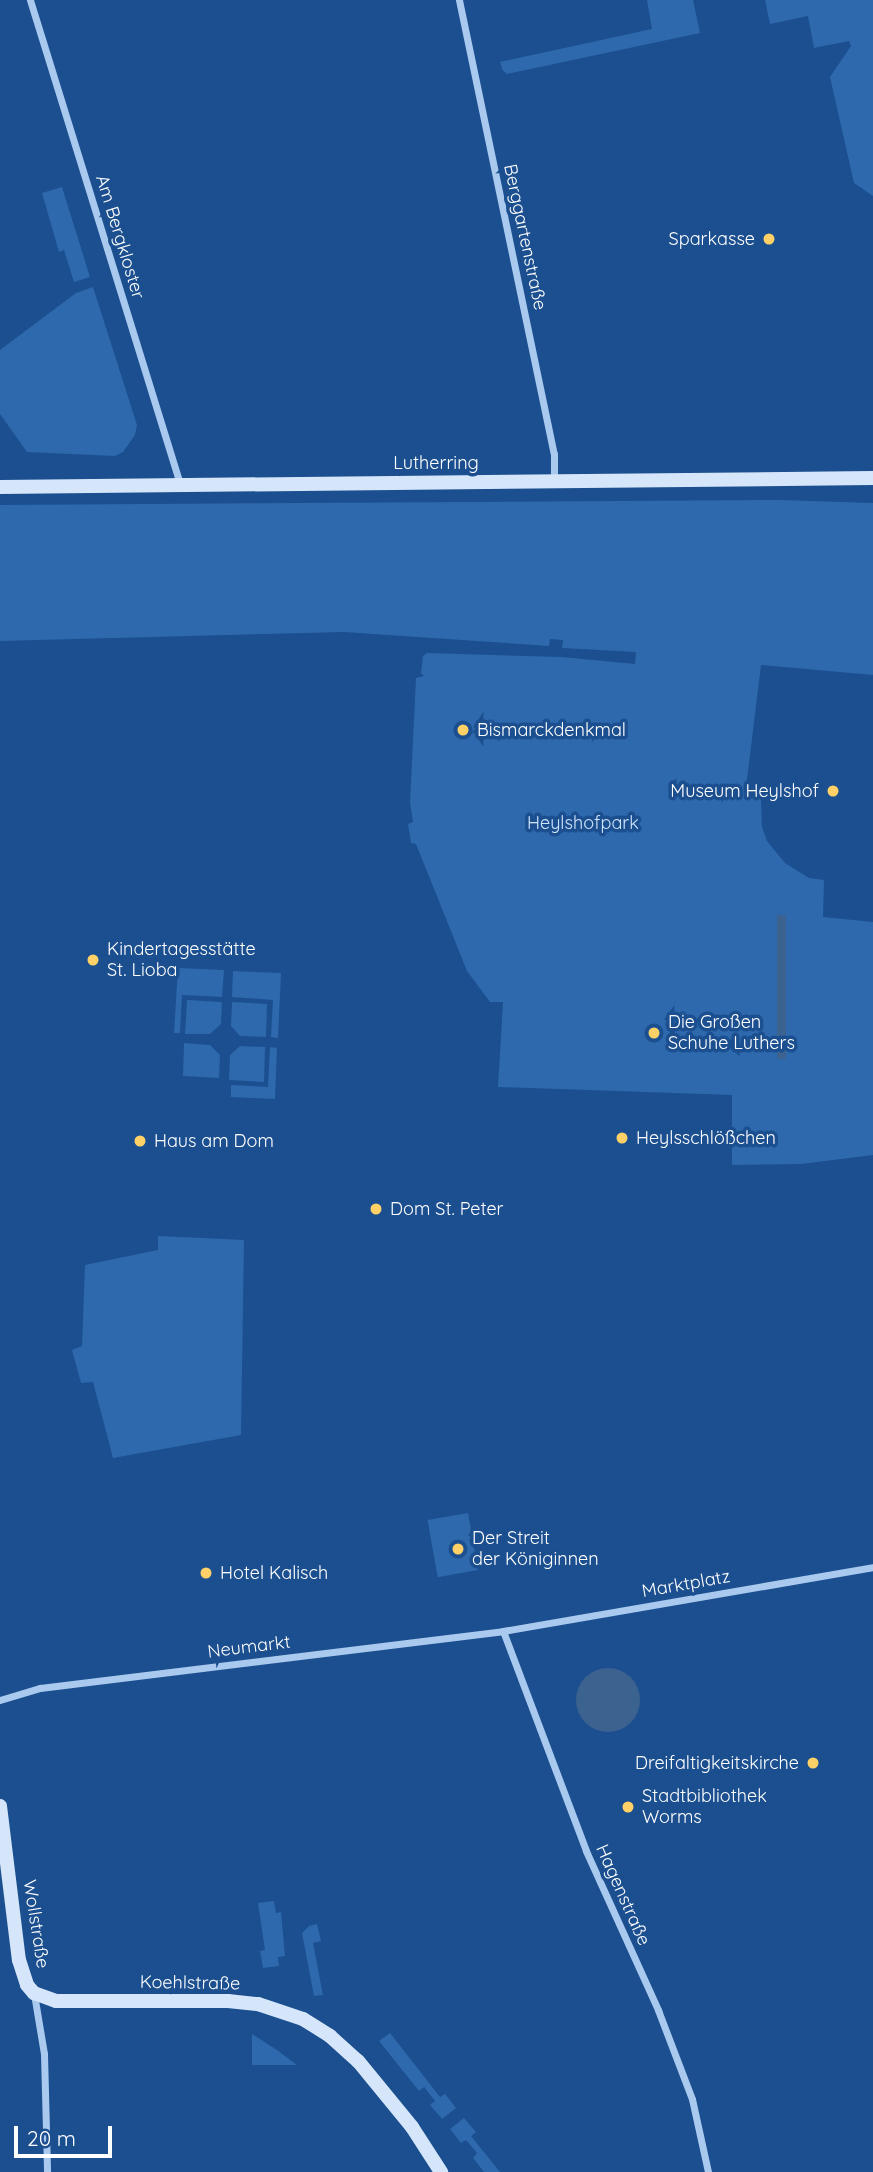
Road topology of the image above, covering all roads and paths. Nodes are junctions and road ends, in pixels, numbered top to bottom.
1 (30, 0) edge
2 (459, 0) edge
3 (873, 478) edge
4 (554, 482) junction
5 (180, 484) junction
6 (0, 487) edge
7 (873, 1567) edge
8 (503, 1631) junction
9 (0, 1700) edge
10 (0, 1806) edge
11 (34, 1993) junction
12 (47, 2172) edge
13 (441, 2172) edge
14 (708, 2172) edge

1 - 5 street, Am Bergkloster
2 - 4 street, Berggartenstraße
3 - 4 street, Lutherring
4 - 5 street, Lutherring
5 - 6 street, Lutherring
7 - 8 street, Marktplatz
8 - 9 street, Neumarkt
8 - 14 street, Hagenstraße
10 - 11 street, Wollstraße
11 - 12 street, Wollstraße
11 - 13 street, Koehlstraße

